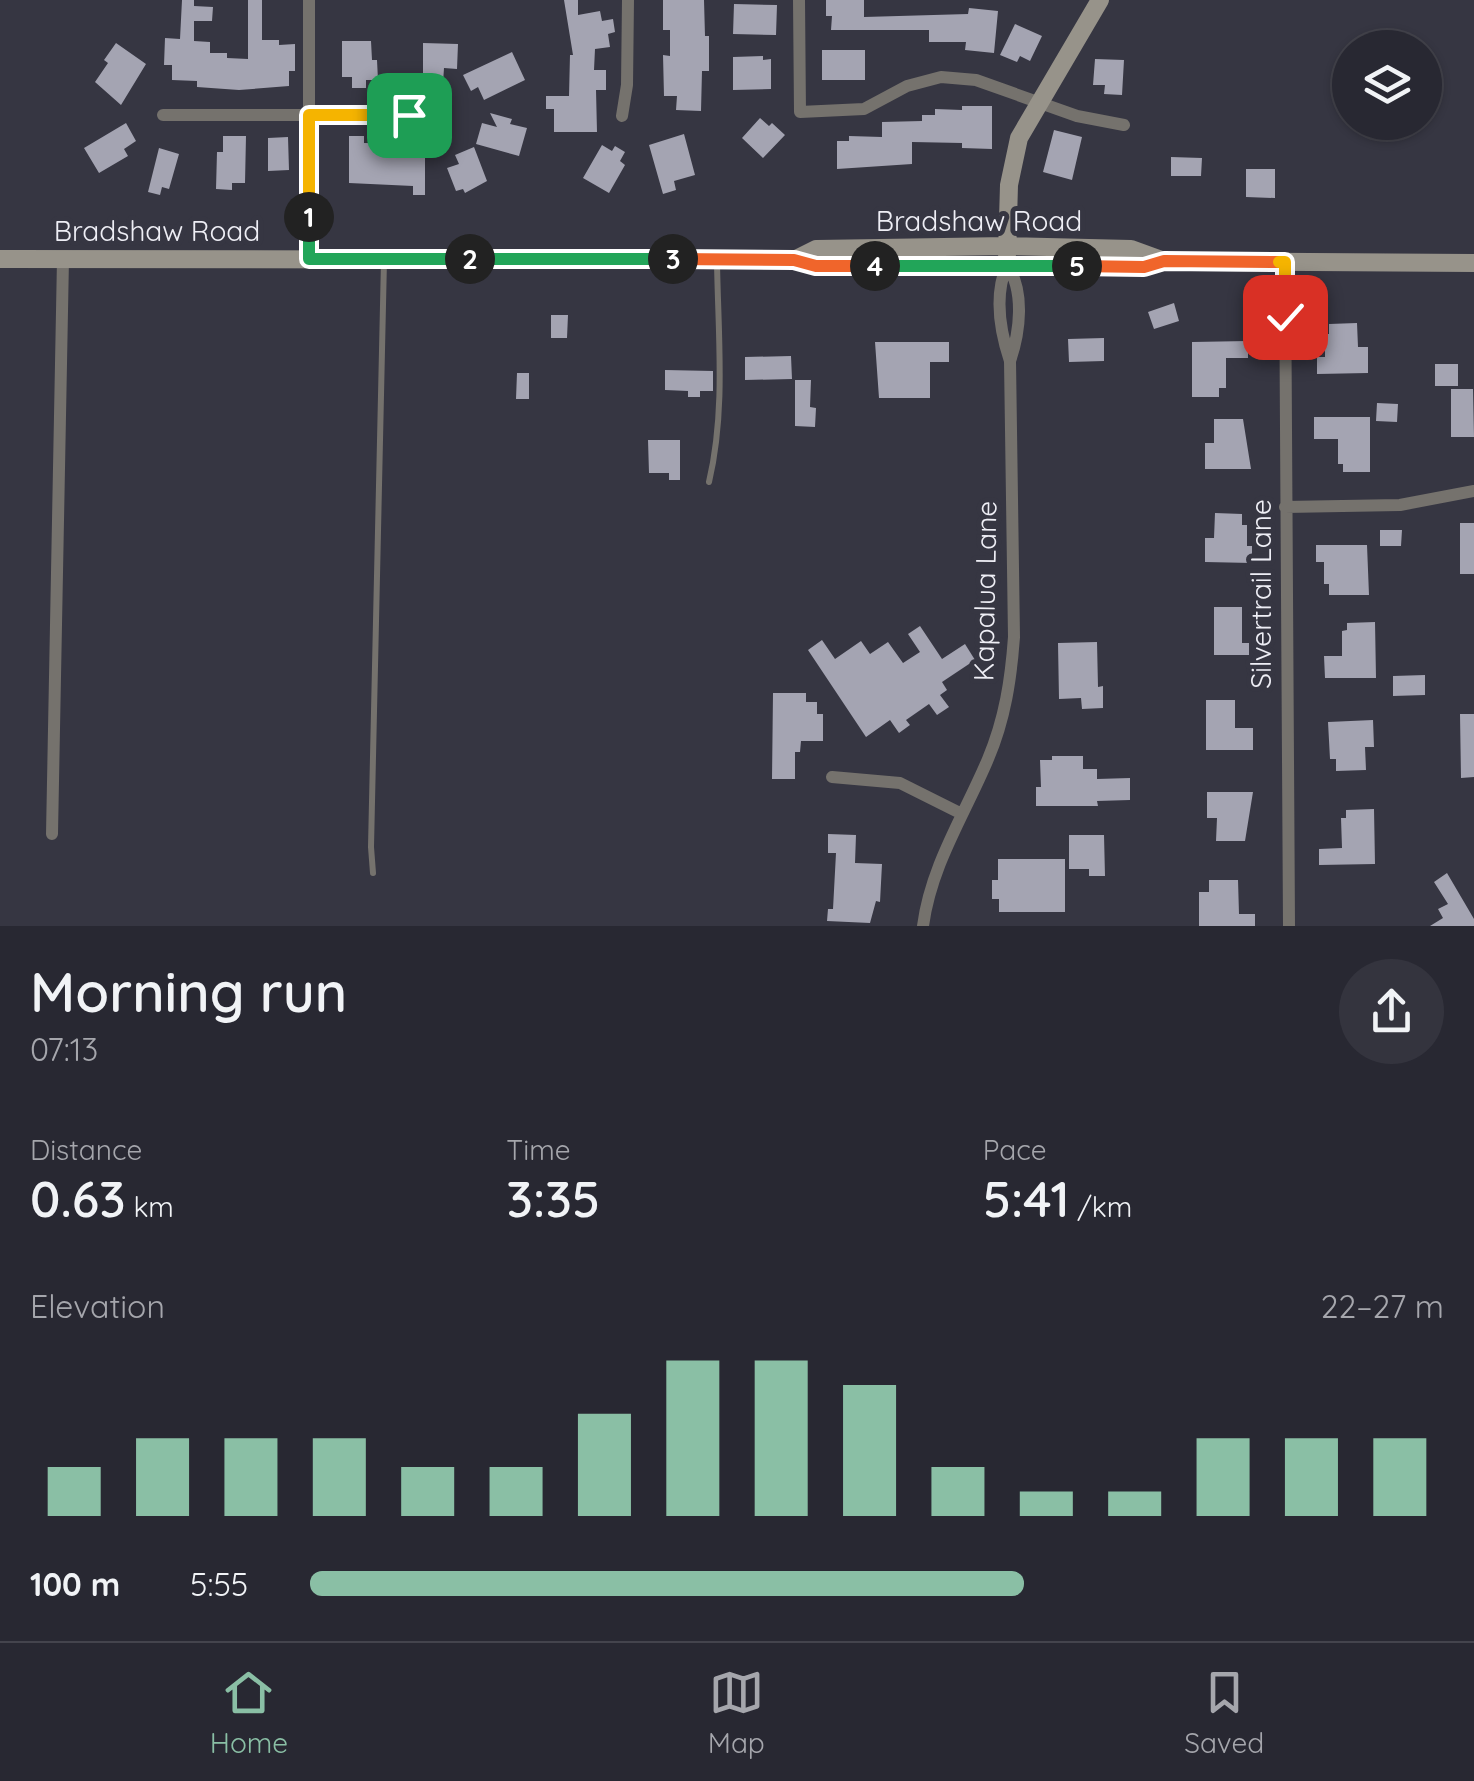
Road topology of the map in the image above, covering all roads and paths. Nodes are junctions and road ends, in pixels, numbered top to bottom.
1 (309, 0) edge
2 (628, 0) edge
3 (799, 0) edge
4 (1100, 0) edge
5 (1039, 102) junction
6 (163, 115) dead end
7 (309, 115) junction
8 (622, 116) dead end
9 (436, 118) dead end
10 (1124, 125) dead end
11 (1007, 256) junction
12 (0, 259) edge
13 (63, 259) junction
14 (309, 259) junction
15 (384, 259) junction
16 (717, 260) junction
17 (1285, 262) junction
18 (1474, 262) edge
19 (709, 482) dead end
20 (1474, 491) edge
21 (1286, 507) junction
22 (832, 777) dead end
23 (962, 814) junction
24 (52, 834) dead end
25 (373, 873) dead end
26 (924, 926) edge
27 (1289, 926) edge

1 - 7 street
2 - 8 street
3 - 5 street
4 - 5 main road
5 - 10 street
5 - 11 main road
6 - 7 street
7 - 9 street
7 - 14 street
11 - 16 main road, Bradshaw Road
11 - 17 main road, Bradshaw Road
11 - 23 street, Kapalua Lane
12 - 13 main road, Bradshaw Road
13 - 14 main road, Bradshaw Road
13 - 24 street
14 - 15 main road, Bradshaw Road
15 - 16 main road, Bradshaw Road
15 - 25 lane
16 - 19 lane
17 - 18 main road, Bradshaw Road
17 - 21 street, Silvertrail Lane
20 - 21 street
21 - 27 street, Silvertrail Lane
22 - 23 street
23 - 26 street, Kapalua Lane

